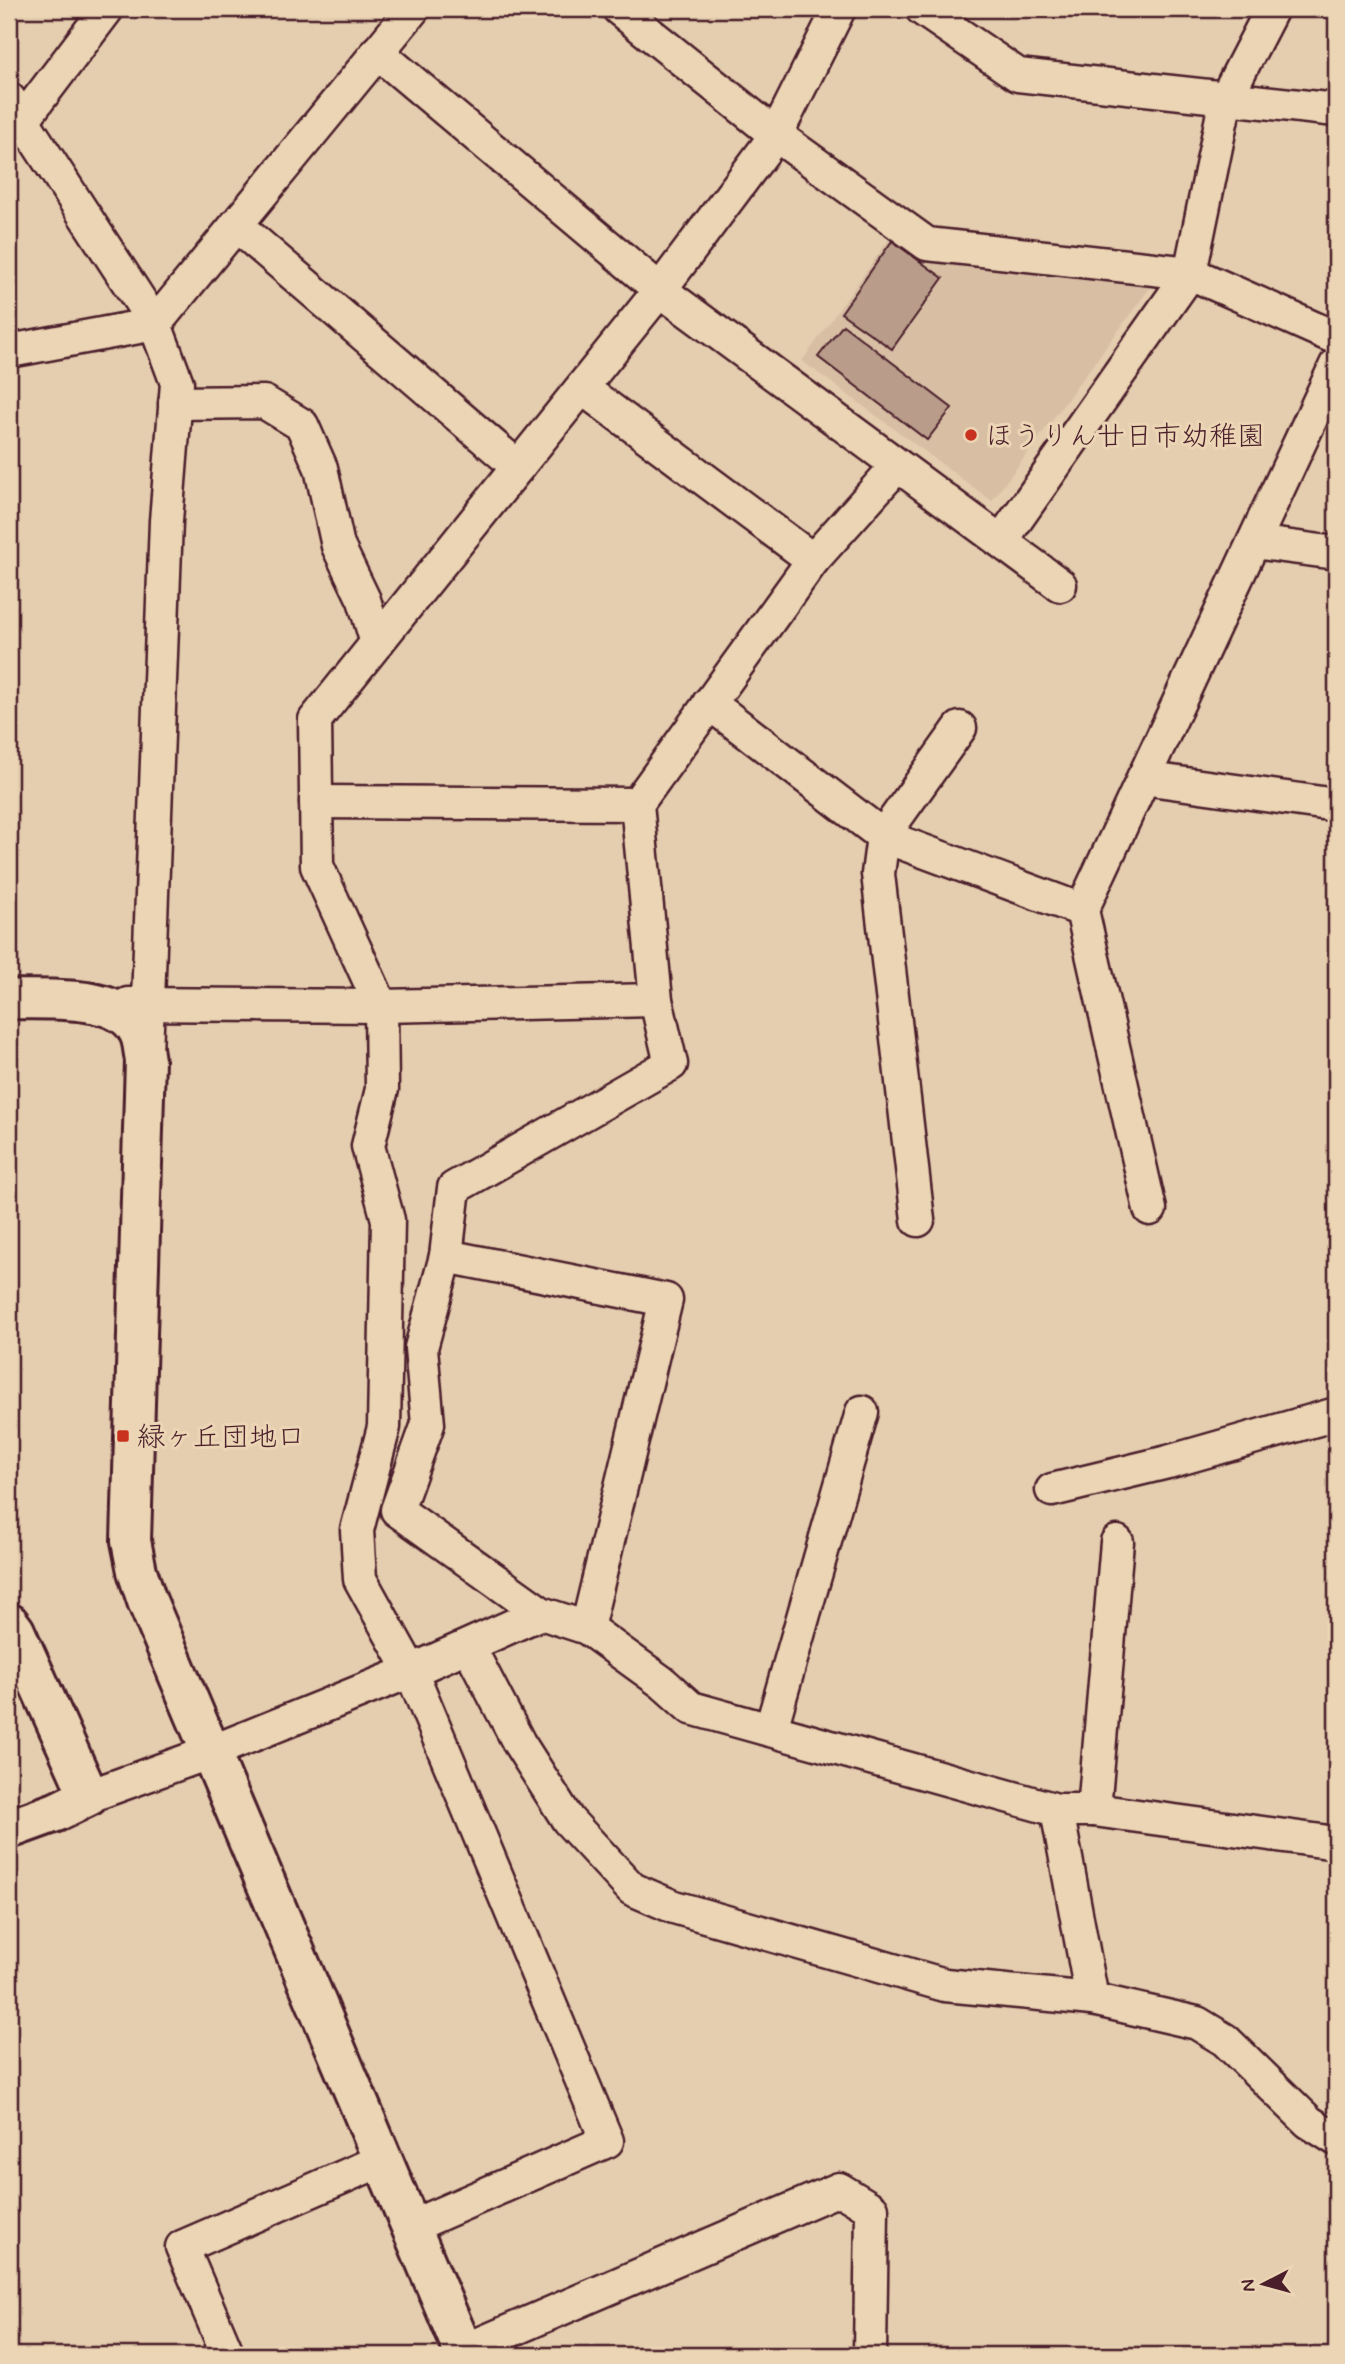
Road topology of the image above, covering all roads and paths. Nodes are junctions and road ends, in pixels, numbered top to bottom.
1 (107, 9) edge
2 (413, 9) edge
3 (619, 9) edge
4 (839, 9) edge
5 (922, 9) edge
6 (1272, 9) edge
7 (377, 52) junction
8 (1226, 98) junction
9 (16, 109) edge
10 (1336, 110) edge
11 (776, 135) junction
12 (236, 225) junction
13 (1190, 273) junction
14 (660, 290) junction
15 (155, 324) junction
16 (1336, 338) edge
17 (9, 345) edge
18 (1336, 365) edge
19 (582, 388) junction
20 (175, 403) junction
21 (897, 466) junction
22 (518, 467) junction
23 (1002, 540) junction
24 (1254, 542) junction
25 (1336, 553) edge
26 (813, 560) junction
27 (1060, 585) dead end
28 (377, 643) junction
29 (709, 703) junction
30 (960, 728) dead end
31 (1143, 778) junction
32 (316, 802) junction
33 (637, 804) junction
34 (1336, 805) edge
35 (883, 836) junction
36 (1082, 910) junction
37 (9, 999) edge
38 (656, 1000) junction
39 (92, 1002) junction
40 (149, 1005) junction
41 (381, 1006) junction
42 (145, 1060) junction
43 (1150, 1209) dead end
44 (918, 1220) dead end
45 (446, 1256) junction
46 (862, 1412) dead end
47 (1336, 1414) edge
48 (1052, 1490) dead end
49 (1117, 1542) dead end
50 (541, 1613) junction
51 (9, 1623) edge
52 (587, 1628) junction
53 (469, 1647) junction
54 (411, 1671) junction
55 (771, 1730) junction
56 (211, 1752) junction
57 (89, 1796) junction
58 (1057, 1810) junction
59 (1094, 1810) junction
60 (9, 1829) edge
61 (1336, 1843) edge
62 (1092, 1999) junction
63 (1336, 2139) edge
64 (382, 2160) junction
65 (410, 2227) junction
66 (464, 2353) edge
67 (228, 2355) edge
68 (870, 2355) edge

1 - 9 street
2 - 7 street
3 - 11 street
4 - 11 street
5 - 8 street
6 - 8 street
7 - 12 street
7 - 14 street
8 - 10 street
8 - 13 street
9 - 15 street
11 - 13 street
11 - 14 street
12 - 15 street
12 - 22 street
13 - 16 street
13 - 23 street
14 - 19 street
14 - 21 street
15 - 17 street
15 - 20 street
18 - 24 street
19 - 22 street
19 - 26 street
20 - 28 street
20 - 40 street
21 - 23 street
21 - 26 street
22 - 28 street
23 - 27 street
24 - 25 street
24 - 31 street
26 - 29 street
28 - 32 street
29 - 33 street
29 - 35 street
30 - 35 street
31 - 34 street
31 - 36 street
32 - 33 street
32 - 41 street
33 - 38 street
35 - 36 street
35 - 44 street
36 - 43 street
37 - 39 street
38 - 41 street
38 - 45 street
39 - 40 street
39 - 42 street
40 - 41 street
40 - 42 street
41 - 54 street
42 - 56 street
45 - 50 street
45 - 52 street
46 - 55 street
47 - 48 street
49 - 59 street
50 - 52 street
50 - 53 street
51 - 57 street
52 - 55 street
53 - 54 street
53 - 62 street
54 - 56 street
54 - 65 street
55 - 58 street
56 - 57 street
56 - 64 street
57 - 60 street
58 - 59 street
58 - 62 street
59 - 61 street
62 - 63 street
64 - 65 street
64 - 67 street
65 - 66 street
66 - 68 street

